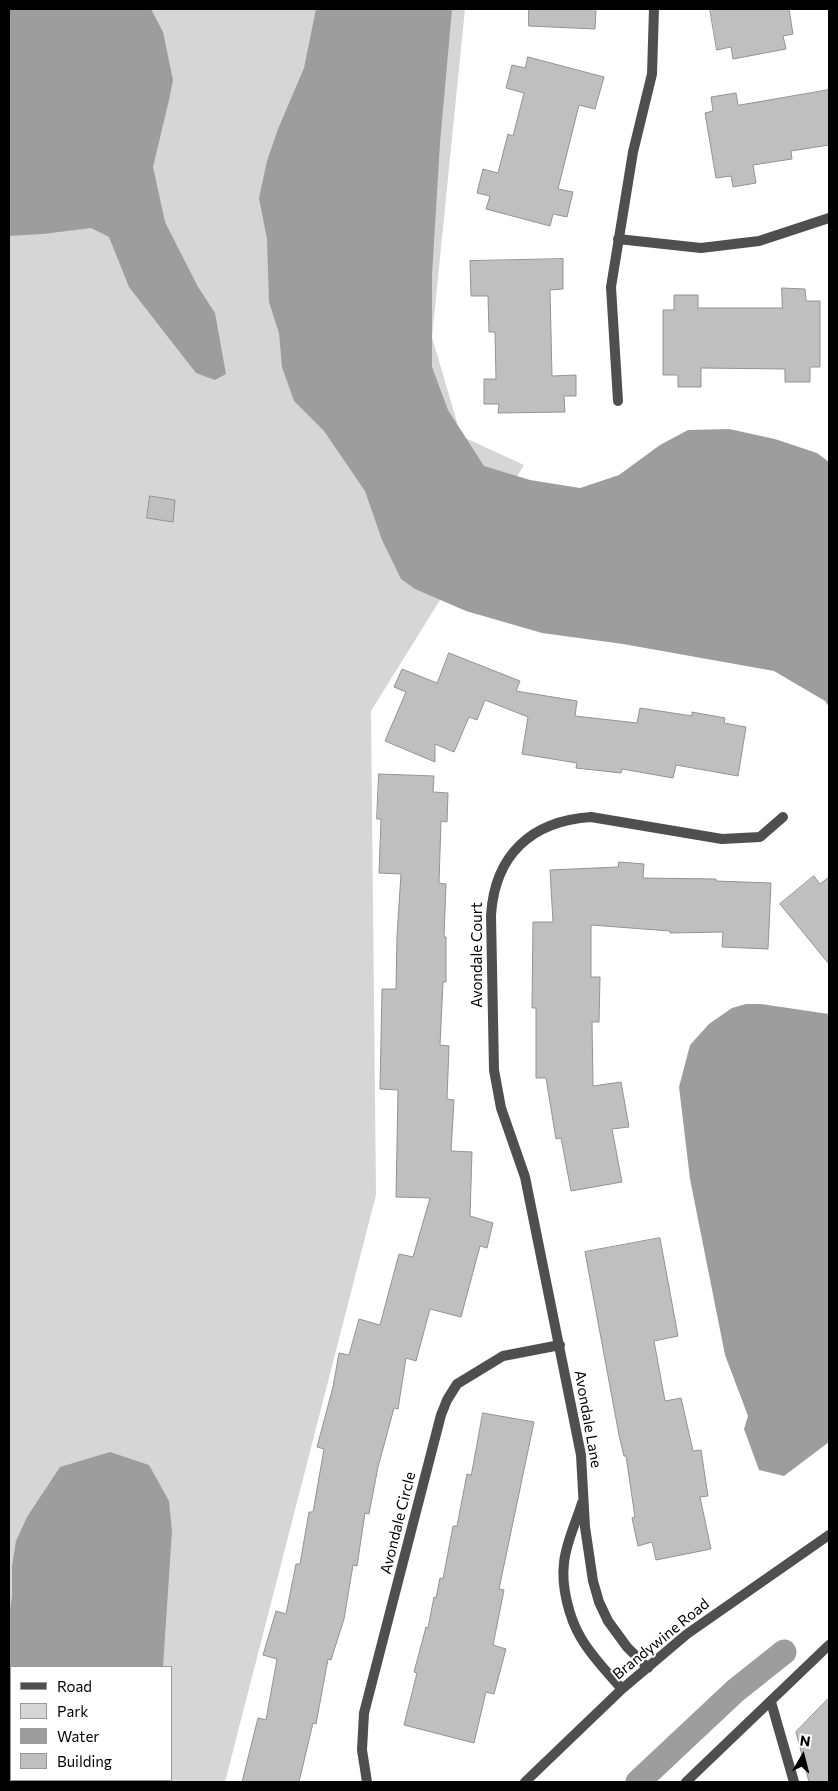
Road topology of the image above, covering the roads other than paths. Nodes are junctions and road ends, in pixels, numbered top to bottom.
1 (654, 9) edge
2 (829, 218) edge
3 (618, 239) junction
4 (618, 401) dead end
5 (783, 817) dead end
6 (560, 1345) junction
7 (584, 1498) junction
8 (829, 1535) edge
9 (829, 1645) edge
10 (648, 1668) junction
11 (622, 1689) junction
12 (771, 1702) junction
13 (367, 1782) edge
14 (525, 1782) edge
15 (686, 1782) edge
16 (794, 1782) edge

1 - 3 street
2 - 3 street
3 - 4 street
5 - 6 street, Avondale Court
6 - 7 street, Avondale Lane
6 - 13 street, Avondale Circle
7 - 10 street, Avondale Lane
7 - 11 street, Avondale Lane
8 - 10 street, Brandywine Road
9 - 12 street
10 - 11 street, Brandywine Road
11 - 14 street, Brandywine Road
12 - 15 street
12 - 16 street

